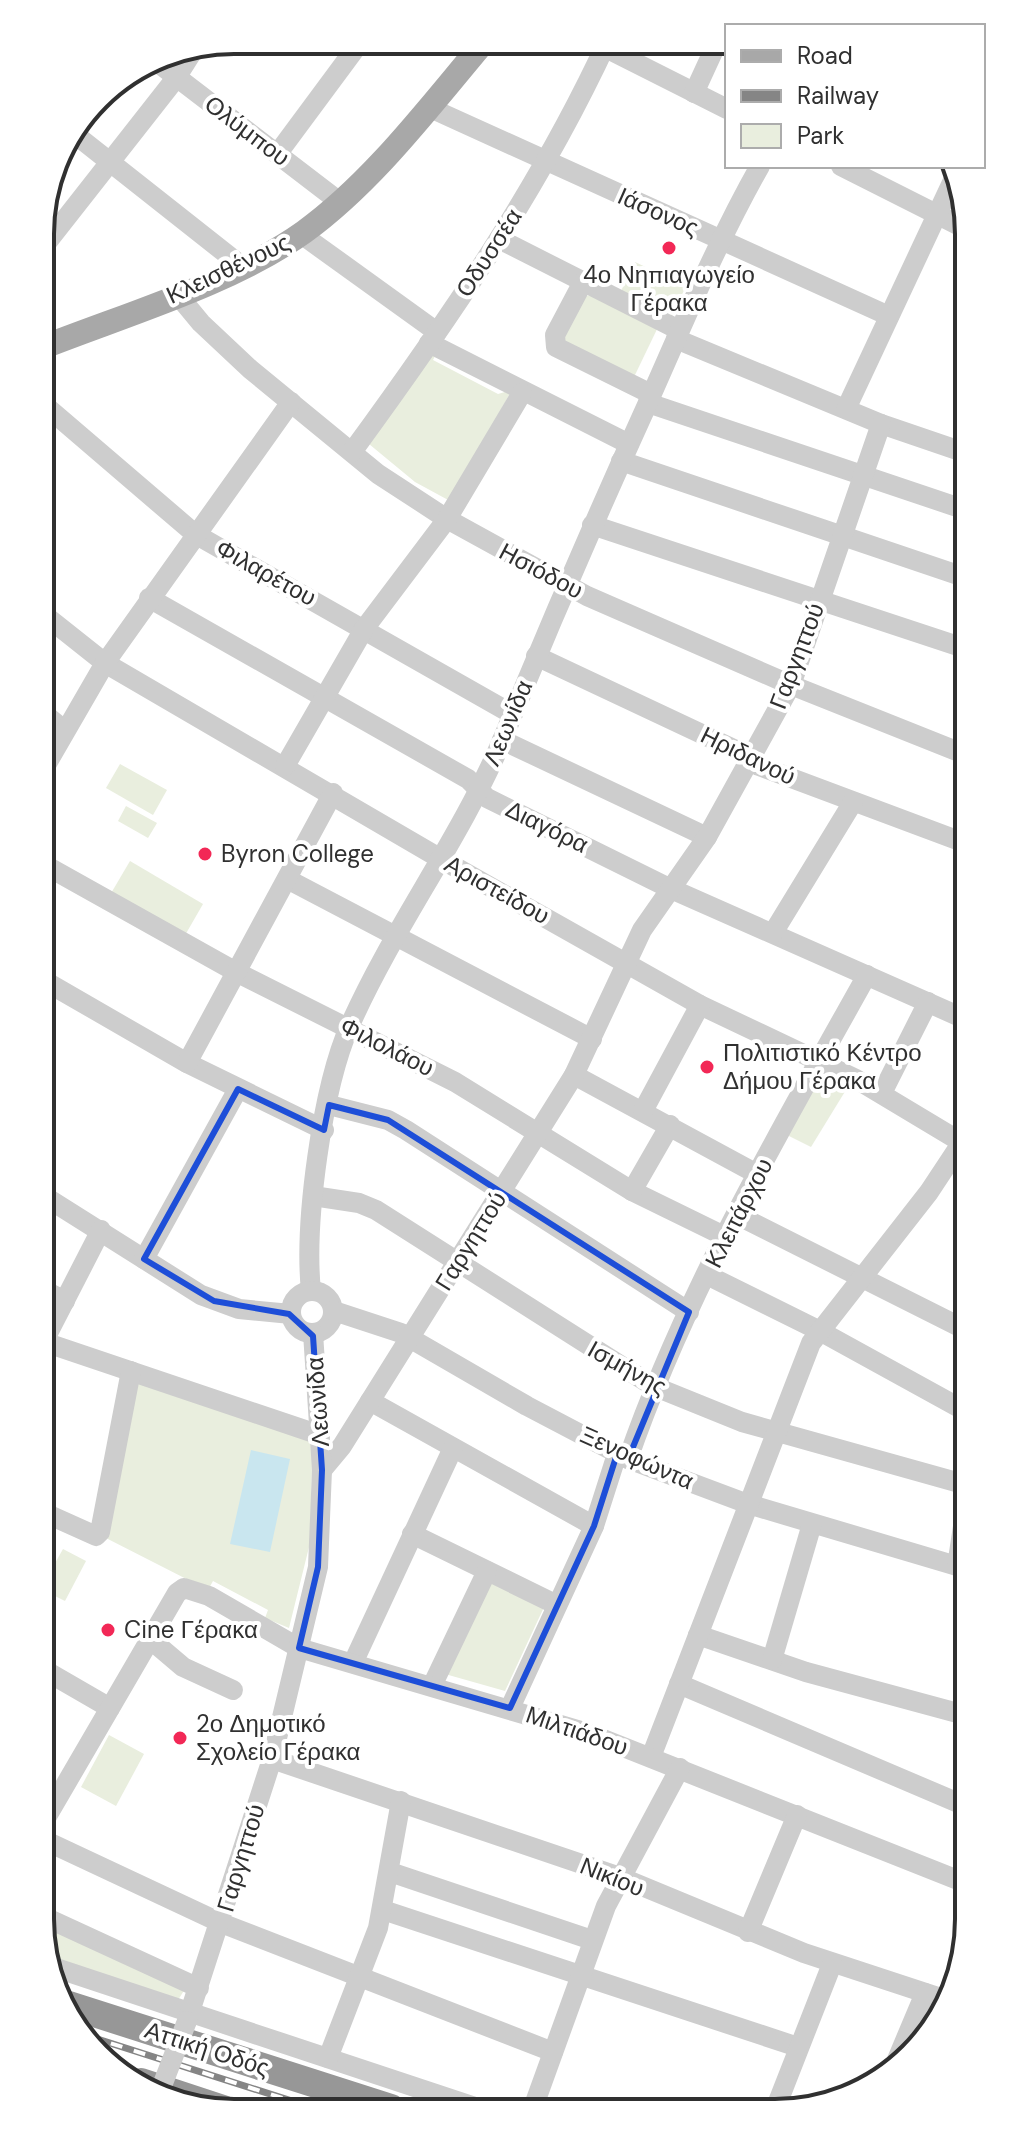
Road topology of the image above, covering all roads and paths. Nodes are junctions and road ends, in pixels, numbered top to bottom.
1 (351, 54) edge
2 (474, 54) edge
3 (597, 54) edge
4 (621, 54) edge
5 (712, 54) edge
6 (187, 60) edge
7 (164, 68) edge
8 (176, 78) junction
9 (694, 93) junction
10 (428, 107) junction
11 (725, 108) edge
12 (81, 139) edge
13 (278, 153) junction
14 (548, 162) junction
15 (111, 163) junction
16 (759, 168) edge
17 (845, 168) edge
18 (949, 188) edge
19 (341, 203) junction
20 (936, 215) junction
21 (55, 216) edge
22 (954, 223) edge
23 (301, 234) junction
24 (499, 239) junction
25 (723, 241) junction
26 (243, 267) junction
27 (583, 282) junction
28 (177, 294) junction
29 (889, 316) junction
30 (678, 335) junction
31 (433, 338) junction
32 (54, 343) edge
33 (522, 393) junction
34 (649, 398) junction
35 (291, 402) junction
36 (846, 409) junction
37 (54, 413) edge
38 (881, 424) junction
39 (955, 449) edge
40 (352, 452) junction
41 (625, 453) junction
42 (862, 476) junction
43 (955, 506) edge
44 (447, 519) junction
45 (592, 525) junction
46 (195, 534) junction
47 (841, 539) junction
48 (955, 574) edge
49 (565, 585) junction
50 (149, 598) junction
51 (819, 601) junction
52 (54, 623) edge
53 (364, 629) junction
54 (955, 645) edge
55 (536, 656) junction
56 (105, 663) junction
57 (791, 685) junction
58 (323, 697) junction
59 (512, 714) junction
60 (54, 722) edge
61 (64, 730) junction
62 (502, 740) junction
63 (54, 749) edge
64 (955, 750) edge
65 (750, 759) junction
66 (285, 766) junction
67 (479, 790) junction
68 (333, 793) junction
69 (853, 802) junction
70 (707, 837) junction
71 (955, 839) edge
72 (441, 859) junction
73 (54, 870) edge
74 (287, 879) junction
75 (669, 888) junction
76 (773, 933) junction
77 (398, 937) junction
78 (628, 964) junction
79 (238, 973) junction
80 (867, 975) junction
81 (54, 986) edge
82 (928, 1002) junction
83 (700, 1005) junction
84 (955, 1014) edge
85 (349, 1028) junction
86 (592, 1039) junction
87 (819, 1061) junction
88 (187, 1063) junction
89 (574, 1075) junction
90 (238, 1089) junction
91 (882, 1093) junction
92 (329, 1105) junction
93 (643, 1111) junction
94 (670, 1125) junction
95 (324, 1130) junction
96 (537, 1134) junction
97 (955, 1135) edge
98 (955, 1154) edge
99 (757, 1174) junction
100 (632, 1191) junction
101 (502, 1193) junction
102 (313, 1196) junction
103 (54, 1202) edge
104 (737, 1215) junction
105 (101, 1230) junction
106 (726, 1237) junction
107 (144, 1259) junction
108 (458, 1263) junction
109 (707, 1275) junction
110 (862, 1275) junction
111 (311, 1291) junction
112 (54, 1295) edge
113 (65, 1301) junction
114 (334, 1311) junction
115 (689, 1312) junction
116 (291, 1314) junction
117 (54, 1322) edge
118 (955, 1324) edge
119 (818, 1330) junction
120 (313, 1333) junction
121 (411, 1338) junction
122 (54, 1344) edge
123 (131, 1371) junction
124 (653, 1386) junction
125 (370, 1401) junction
126 (955, 1405) edge
127 (776, 1431) junction
128 (320, 1435) junction
129 (453, 1448) junction
130 (623, 1456) junction
131 (322, 1470) junction
132 (955, 1482) edge
133 (748, 1504) junction
134 (54, 1517) edge
135 (812, 1524) junction
136 (594, 1526) junction
137 (412, 1534) junction
138 (955, 1566) edge
139 (487, 1571) junction
140 (557, 1605) junction
141 (698, 1635) junction
142 (150, 1639) junction
143 (299, 1648) junction
144 (772, 1660) junction
145 (353, 1663) junction
146 (54, 1676) edge
147 (679, 1684) junction
148 (432, 1686) junction
149 (233, 1690) dead end
150 (110, 1708) junction
151 (510, 1708) junction
152 (955, 1719) edge
153 (651, 1757) junction
154 (272, 1759) junction
155 (680, 1768) junction
156 (401, 1801) junction
157 (955, 1801) edge
158 (54, 1802) edge
159 (797, 1815) junction
160 (54, 1845) edge
161 (390, 1872) junction
162 (620, 1877) junction
163 (955, 1879) edge
164 (383, 1910) junction
165 (54, 1921) edge
166 (221, 1923) junction
167 (748, 1932) junction
168 (592, 1940) junction
169 (832, 1964) junction
170 (62, 1970) edge
171 (579, 1975) junction
172 (361, 1979) junction
173 (199, 1988) junction
174 (925, 1993) junction
175 (937, 1997) edge
176 (77, 2008) edge
177 (189, 2016) junction
178 (903, 2045) edge
179 (798, 2047) junction
180 (553, 2052) junction
181 (328, 2058) junction
182 (163, 2084) edge
183 (785, 2098) edge
184 (363, 2099) edge
185 (451, 2099) edge
186 (536, 2099) edge

1 - 13 street
2 - 10 main road, Κλεισθένους
3 - 14 street, Οδυσσέα
4 - 9 street
5 - 9 street
6 - 8 street
7 - 8 street, Ολύμπου
8 - 13 street, Ολύμπου
8 - 15 street
9 - 11 street
10 - 14 street, Ιάσονος
10 - 19 main road, Κλεισθένους
12 - 15 street
13 - 19 street, Ολύμπου
14 - 24 street, Οδυσσέα
14 - 25 street, Ιάσονος
15 - 21 street
15 - 26 street
16 - 25 street, Λεωνίδα
17 - 20 street
18 - 20 street
19 - 23 main road, Κλεισθένους
20 - 22 street
20 - 29 street
23 - 26 main road, Κλεισθένους
23 - 31 street
24 - 27 street
24 - 31 street, Οδυσσέα
25 - 29 street, Ιάσονος
25 - 30 street, Λεωνίδα
26 - 28 main road, Κλεισθένους
27 - 30 street
27 - 34 street
28 - 32 main road, Κλεισθένους
28 - 35 street, Ησιόδου
29 - 36 street
30 - 34 street, Λεωνίδα
30 - 36 street
31 - 33 street
31 - 40 street, Οδυσσέα
33 - 41 street
33 - 44 street
34 - 41 street, Λεωνίδα
34 - 42 street
35 - 40 street, Ησιόδου
35 - 46 street
36 - 38 street
37 - 46 street, Φιλαρέτου
38 - 39 street
38 - 42 street, Γαργηττού
40 - 44 street, Ησιόδου
41 - 45 street, Λεωνίδα
41 - 47 street
42 - 43 street
42 - 47 street, Γαργηττού
44 - 49 street, Ησιόδου
44 - 53 street
45 - 49 street, Λεωνίδα
45 - 51 street
46 - 50 street
46 - 53 street, Φιλαρέτου
47 - 48 street
47 - 51 street, Γαργηττού
49 - 55 street, Λεωνίδα
49 - 57 street, Ησιόδου
50 - 56 street
50 - 58 street, Διαγόρα
51 - 54 street
51 - 57 street, Γαργηττού
52 - 56 street, Αριστείδου
53 - 58 street
53 - 59 street, Φιλαρέτου
55 - 59 street, Λεωνίδα
55 - 65 street, Ηριδανού
56 - 61 street
56 - 66 street, Αριστείδου
57 - 64 street, Ησιόδου
57 - 65 street, Γαργηττού
58 - 66 street
58 - 67 street, Διαγόρα
59 - 62 street, Λεωνίδα
60 - 61 street
61 - 63 street
62 - 67 street, Λεωνίδα
62 - 70 street
65 - 69 street, Ηριδανού
65 - 70 street, Γαργηττού
66 - 68 street, Αριστείδου
67 - 72 street, Λεωνίδα
67 - 75 street, Διαγόρα
68 - 72 street, Αριστείδου
68 - 74 street
69 - 71 street, Ηριδανού
69 - 76 street
70 - 75 street, Γαργηττού
72 - 77 street, Λεωνίδα
72 - 78 street, Αριστείδου
73 - 79 street, Φιλολάου
74 - 77 street
74 - 79 street
75 - 76 street, Διαγόρα
75 - 78 street, Γαργηττού
76 - 80 street, Διαγόρα
77 - 85 street, Λεωνίδα
77 - 86 street
78 - 83 street, Αριστείδου
78 - 86 street, Γαργηττού
79 - 85 street, Φιλολάου
79 - 88 street
80 - 82 street, Διαγόρα
80 - 87 street, Κλειτάρχου
81 - 88 street
82 - 84 street, Διαγόρα
82 - 91 street
83 - 87 street, Αριστείδου
83 - 93 street
85 - 92 street, Λεωνίδα
85 - 96 street, Φιλολάου
86 - 89 street, Γαργηττού
87 - 91 street, Αριστείδου
87 - 99 street, Κλειτάρχου
88 - 90 street
89 - 93 street
89 - 96 street, Γαργηττού
90 - 95 street
90 - 107 street
91 - 97 street, Αριστείδου
92 - 95 street, Λεωνίδα
92 - 101 street
93 - 94 street
94 - 99 street
94 - 100 street
95 - 102 street, Λεωνίδα
96 - 100 street, Φιλολάου
96 - 101 street, Γαργηττού
98 - 110 street
99 - 104 street, Κλειτάρχου
100 - 106 street, Φιλολάου
101 - 108 street, Γαργηττού
101 - 115 street
102 - 108 street, Ισμήνης
102 - 111 street, Λεωνίδα
103 - 105 street
104 - 106 street, Κλειτάρχου
104 - 110 street
105 - 107 street
105 - 113 street
106 - 109 street, Κλειτάρχου
107 - 116 street
108 - 121 street, Γαργηττού
108 - 124 street, Ισμήνης
109 - 115 street, Κλειτάρχου
109 - 119 street
110 - 118 street
110 - 119 street
111 - 114 street
111 - 116 street
112 - 113 street
113 - 117 street
114 - 120 street
114 - 121 street, Ξενοφώντα
115 - 124 street, Κλειτάρχου
116 - 120 street
119 - 126 street
119 - 127 street
120 - 128 street, Λεωνίδα
121 - 125 street, Γαργηττού
121 - 130 street, Ξενοφώντα
122 - 123 street
123 - 128 street
123 - 134 street
124 - 127 street, Ισμήνης
124 - 130 street, Κλειτάρχου
125 - 129 street
125 - 131 street, Γαργηττού
127 - 132 street, Ισμήνης
127 - 133 street
128 - 131 street, Λεωνίδα
129 - 136 street
129 - 137 street
130 - 133 street, Ξενοφώντα
130 - 136 street, Κλειτάρχου
131 - 143 street, Γαργηττού
133 - 135 street, Ξενοφώντα
133 - 141 street
135 - 138 street, Ξενοφώντα
135 - 144 street
136 - 140 street, Κλειτάρχου
137 - 139 street
137 - 145 street
139 - 140 street
139 - 148 street
140 - 151 street, Κλειτάρχου
141 - 144 street
141 - 147 street
142 - 143 street, Μιλτιάδου
142 - 149 street
142 - 150 street
143 - 145 street, Μιλτιάδου
143 - 154 street, Γαργηττού
144 - 152 street
145 - 148 street, Μιλτιάδου
146 - 150 street
147 - 153 street
147 - 157 street
148 - 151 street, Μιλτιάδου
150 - 158 street
151 - 153 street, Μιλτιάδου
153 - 155 street, Μιλτιάδου
154 - 156 street, Νικίου
154 - 166 street, Γαργηττού
155 - 159 street, Μιλτιάδου
155 - 162 street
156 - 161 street
156 - 162 street, Νικίου
159 - 163 street, Μιλτιάδου
159 - 167 street
160 - 166 street
161 - 164 street
161 - 168 street
162 - 167 street, Νικίου
162 - 168 street
164 - 171 street
164 - 172 street
165 - 173 street
166 - 172 street
166 - 173 street, Γαργηττού
167 - 169 street, Νικίου
168 - 171 street
169 - 174 street, Νικίου
169 - 179 street
170 - 177 street
171 - 179 street
171 - 180 street
172 - 180 street
172 - 181 street
173 - 177 street, Γαργηττού
174 - 175 street, Νικίου
174 - 178 street
176 - 184 highway, Αττική Οδός
177 - 181 street
177 - 182 street, Γαργηττού, bridge
179 - 183 street
180 - 186 street
181 - 185 street

